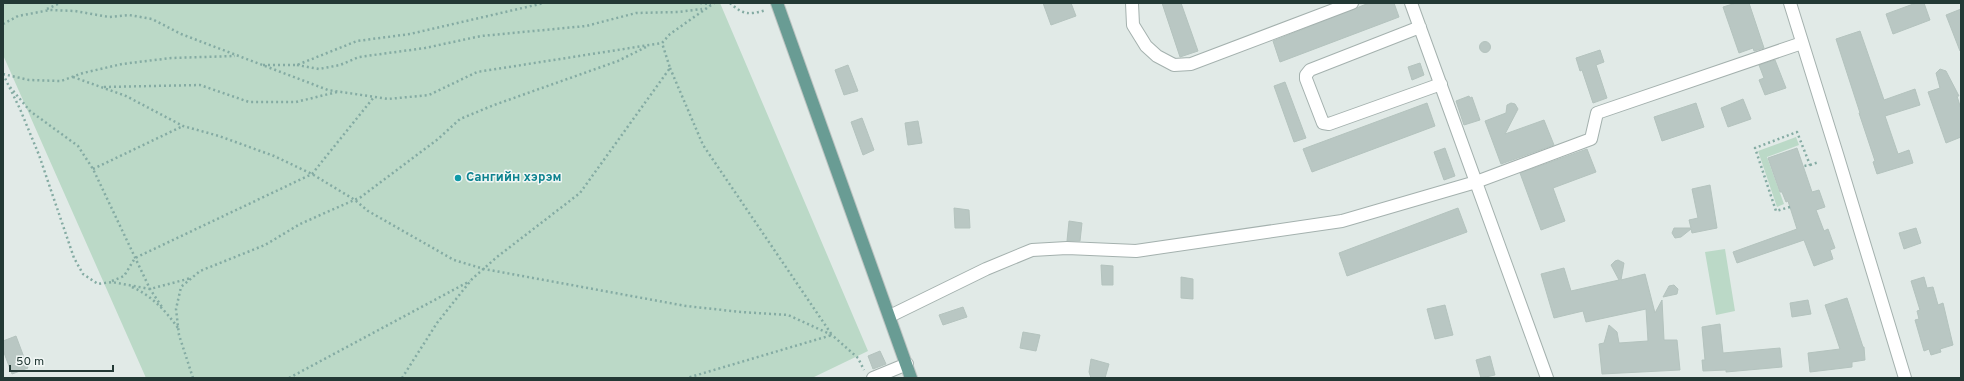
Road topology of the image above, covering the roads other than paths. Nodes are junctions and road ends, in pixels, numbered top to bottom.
1 (1132, 3) edge
2 (1352, 3) edge
3 (1411, 3) edge
4 (1790, 3) edge
5 (777, 4) edge
6 (1420, 27) junction
7 (1802, 43) junction
8 (1441, 84) junction
9 (1476, 182) junction
10 (890, 316) junction
11 (909, 373) edge
12 (869, 375) edge
13 (1548, 378) edge
14 (1905, 378) edge

1 - 2 street
3 - 6 street
4 - 7 street
5 - 10 main road
6 - 8 street
6 - 8 street
7 - 9 street
7 - 14 street
8 - 9 street
9 - 10 street
9 - 13 street
10 - 11 main road
11 - 12 street

